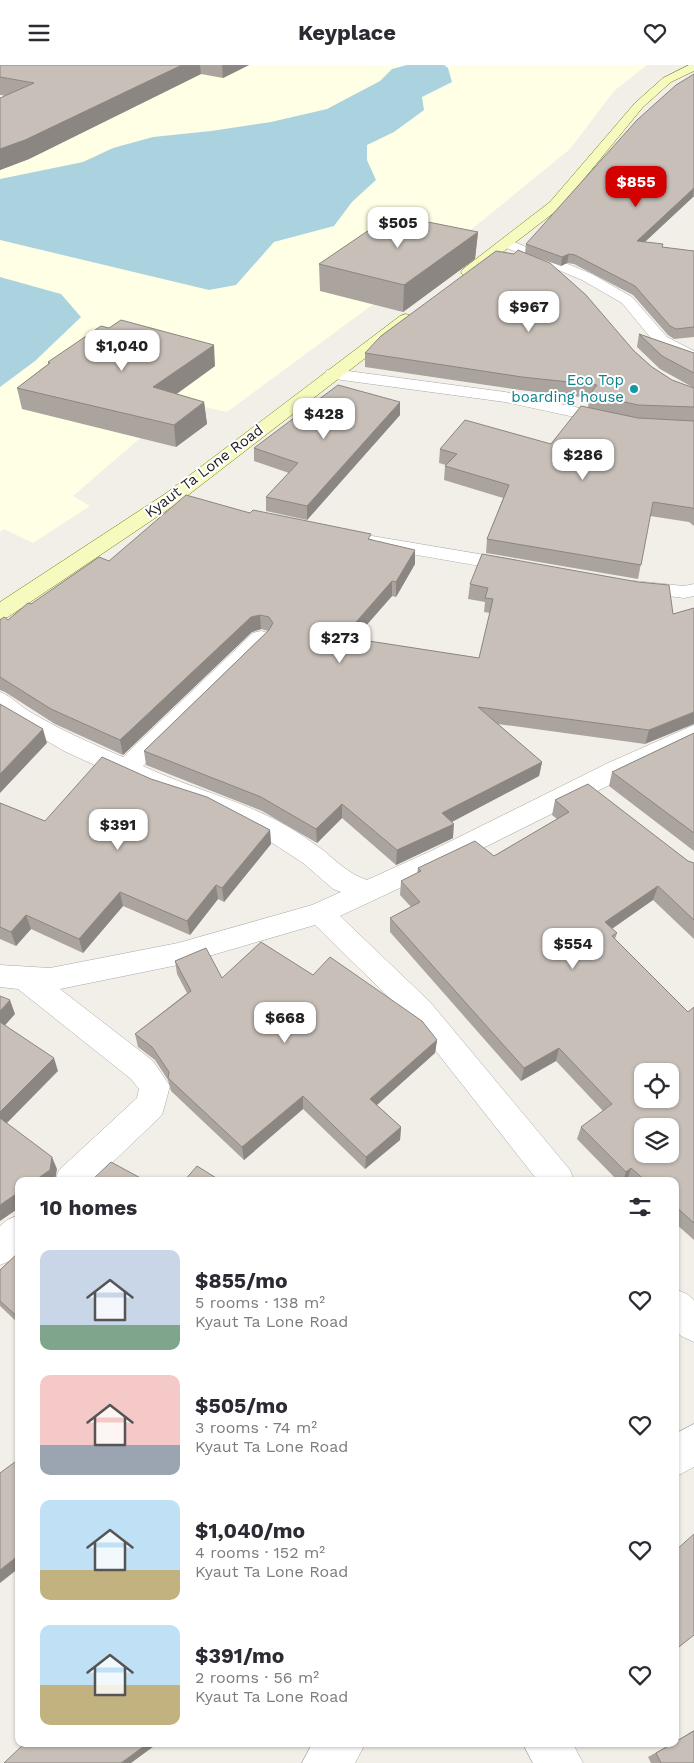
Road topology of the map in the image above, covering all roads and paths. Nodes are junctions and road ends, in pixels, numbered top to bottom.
1 (694, 67) edge
2 (502, 248) junction
3 (458, 280) edge
4 (583, 293) edge
5 (418, 309) edge
6 (694, 358) edge
7 (333, 374) junction
8 (626, 423) edge
9 (172, 498) junction
10 (201, 504) edge
11 (357, 539) edge
12 (531, 569) edge
13 (618, 584) edge
14 (691, 597) edge
15 (0, 612) edge
16 (261, 638) edge
17 (0, 699) edge
18 (694, 733) edge
19 (126, 767) junction
20 (586, 784) junction
21 (610, 802) edge
22 (367, 891) junction
23 (320, 913) junction
24 (14, 978) edge
25 (75, 1177) edge
26 (555, 1177) edge
27 (15, 1235) edge
28 (0, 1249) edge
29 (679, 1310) edge
30 (694, 1324) edge
31 (694, 1443) edge
32 (679, 1455) edge
33 (341, 1747) edge
34 (548, 1747) edge
35 (324, 1763) edge
36 (561, 1763) edge

1 - 2 main road
2 - 3 main road
2 - 4 street
2 - 6 street
5 - 7 main road, Kyaut Ta Lone Road
7 - 8 street
7 - 9 main road, Kyaut Ta Lone Road
9 - 10 street
9 - 15 main road, Kyaut Ta Lone Road
11 - 12 street
13 - 14 street
16 - 19 street
17 - 19 street
18 - 20 street
19 - 22 street
20 - 21 street
20 - 22 street
22 - 23 street
23 - 24 street
23 - 26 street
24 - 25 street
27 - 28 street
29 - 30 street
31 - 32 street
33 - 35 street
34 - 36 street

